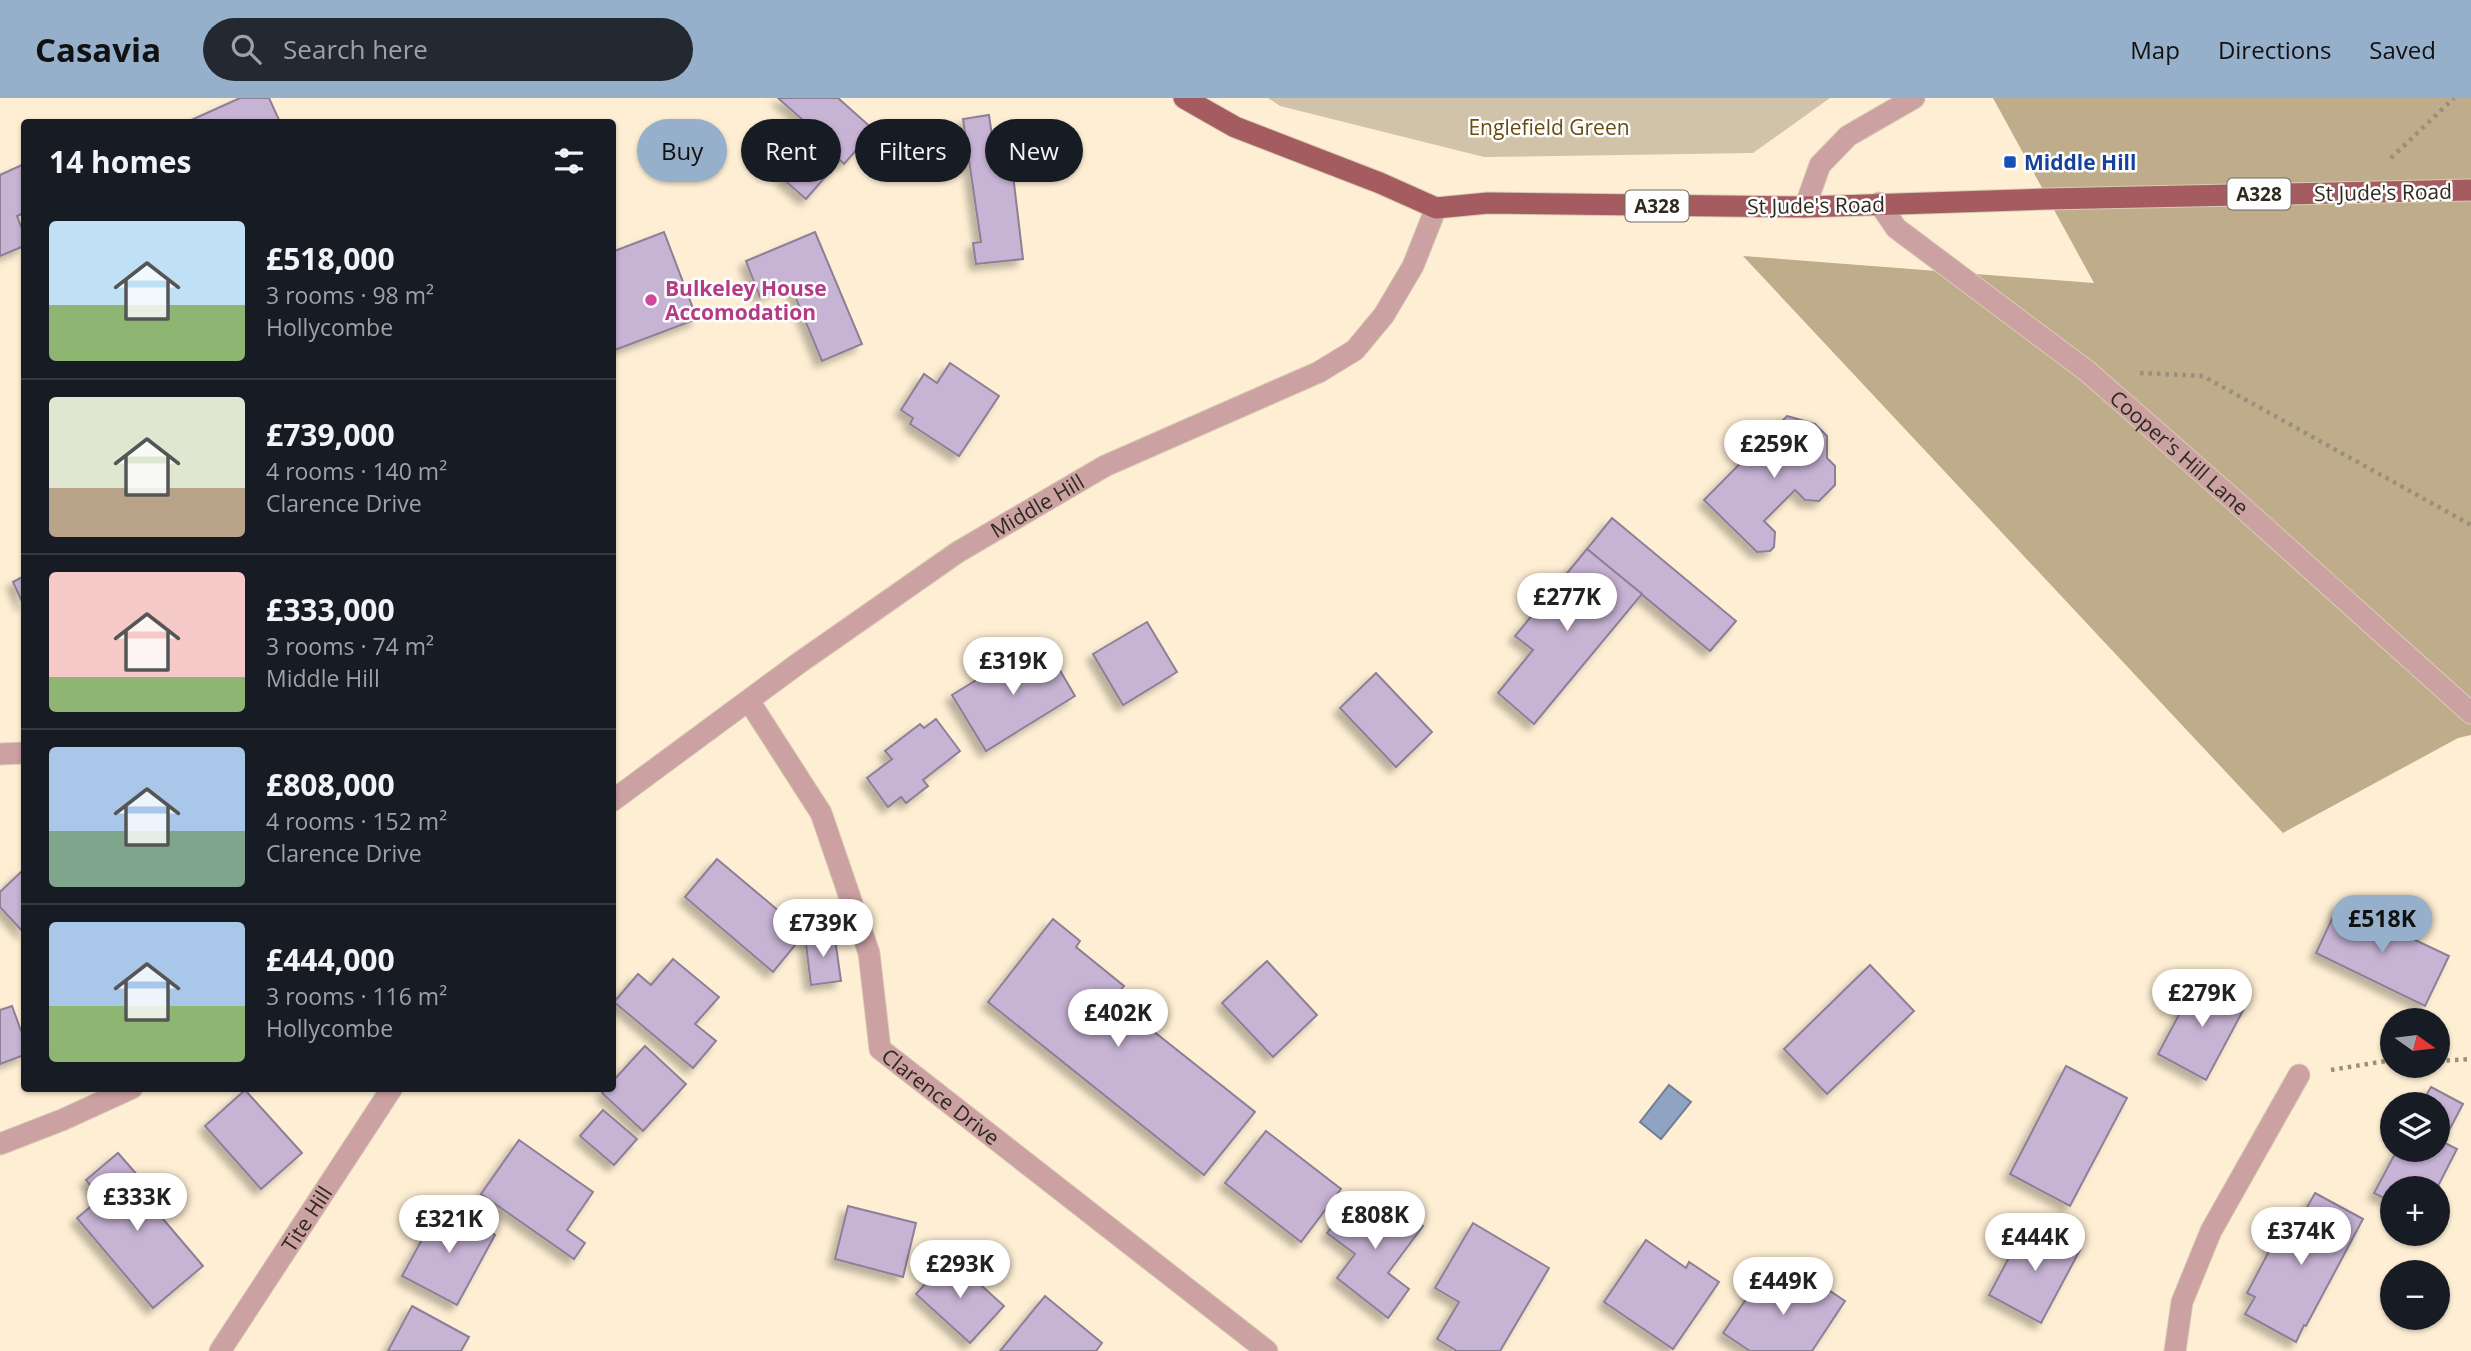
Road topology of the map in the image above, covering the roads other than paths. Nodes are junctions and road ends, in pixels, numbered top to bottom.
1 (1184, 98) edge
2 (1914, 98) edge
3 (2471, 190) edge
4 (1879, 204) junction
5 (1805, 207) junction
6 (1436, 208) junction
7 (749, 701) junction
8 (2471, 713) edge
9 (21, 753) edge
10 (0, 754) edge
11 (616, 798) edge
12 (2299, 1075) road end
13 (123, 1092) edge
14 (389, 1092) edge
15 (0, 1144) edge
16 (220, 1351) edge
17 (1268, 1351) edge
18 (2175, 1351) edge

1 - 6 main road, St Jude's Road / A328
2 - 5 street
3 - 4 main road, St Jude's Road / A328
4 - 5 main road, St Jude's Road / A328
4 - 8 street, Cooper's Hill Lane
5 - 6 main road, St Jude's Road / A328
6 - 7 street, Middle Hill
7 - 11 street, Middle Hill
7 - 17 street, Clarence Drive
9 - 10 street
12 - 18 street
13 - 15 street
14 - 16 street, Tite Hill

